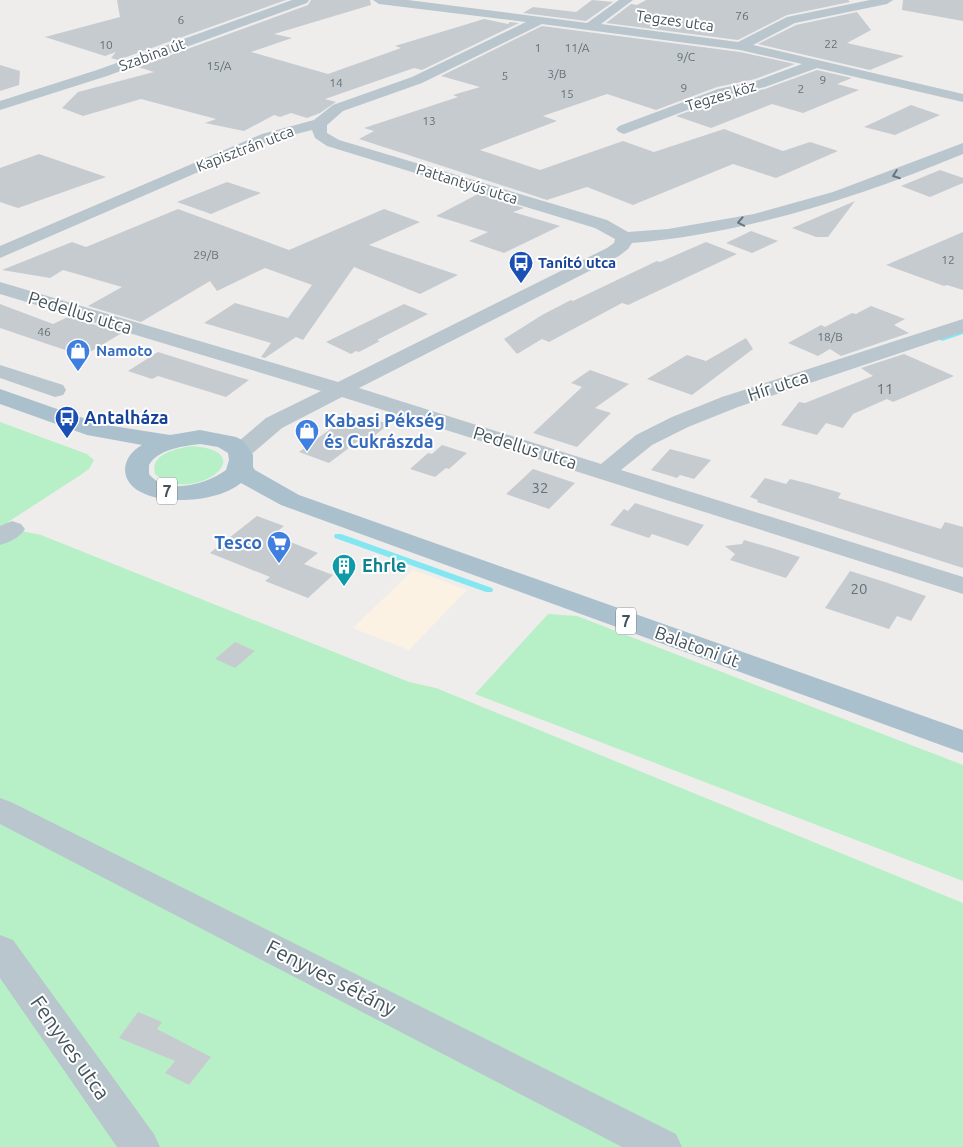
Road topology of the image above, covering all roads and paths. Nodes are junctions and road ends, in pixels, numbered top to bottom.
1 (303, 0) edge
2 (379, 0) edge
3 (627, 0) edge
4 (887, 0) edge
5 (541, 20) junction
6 (591, 26) junction
7 (740, 46) junction
8 (817, 63) junction
9 (963, 86) edge
10 (947, 94) junction
11 (963, 98) edge
12 (0, 106) edge
13 (319, 124) junction
14 (624, 129) dead end
15 (963, 148) edge
16 (624, 238) junction
17 (0, 253) edge
18 (0, 288) edge
19 (963, 325) edge
20 (5, 377) edge
21 (56, 390) dead end
22 (338, 390) junction
23 (0, 396) edge
24 (274, 423) junction
25 (95, 430) junction
26 (216, 439) junction
27 (168, 442) junction
28 (240, 460) junction
29 (137, 466) junction
30 (605, 472) junction
31 (212, 488) junction
32 (290, 500) junction
33 (963, 586) edge
34 (963, 742) edge
35 (0, 810) edge
36 (3, 962) edge
37 (140, 1147) edge
38 (662, 1147) edge

1 - 12 street, Szabina út
2 - 5 street, Tegzes utca
3 - 6 street
4 - 7 street
5 - 6 street, Tegzes utca
5 - 13 street, Kapisztrán utca
6 - 7 street, Tegzes utca
7 - 8 street, Tegzes utca
8 - 10 street, Tegzes utca
8 - 14 street, Tegzes köz
9 - 10 street
10 - 11 street, Tegzes utca
13 - 16 street, Pattantyús utca
13 - 17 street, Kapisztrán utca
15 -> 16 street
16 - 22 street
18 - 22 street, Pedellus utca
19 - 30 street, Hír utca
20 - 21 street
22 - 24 street
22 - 30 street, Pedellus utca
23 - 25 main road, Balatoni út / 7
24 - 26 street
24 - 28 street
25 - 27 main road, Balatoni út / 7
25 - 29 main road, Balatoni út / 7
26 - 27 main road, Balatoni út / 7
26 - 28 main road, Balatoni út / 7
27 - 29 main road, Balatoni út / 7
28 - 31 main road, Balatoni út / 7
28 - 32 main road, Balatoni út / 7
29 - 31 main road, Balatoni út / 7
30 - 33 street, Pedellus utca
31 - 32 main road, Balatoni út / 7
32 - 34 main road, Balatoni út / 7
35 - 38 street, Fenyves sétány
36 - 37 street, Fenyves utca

